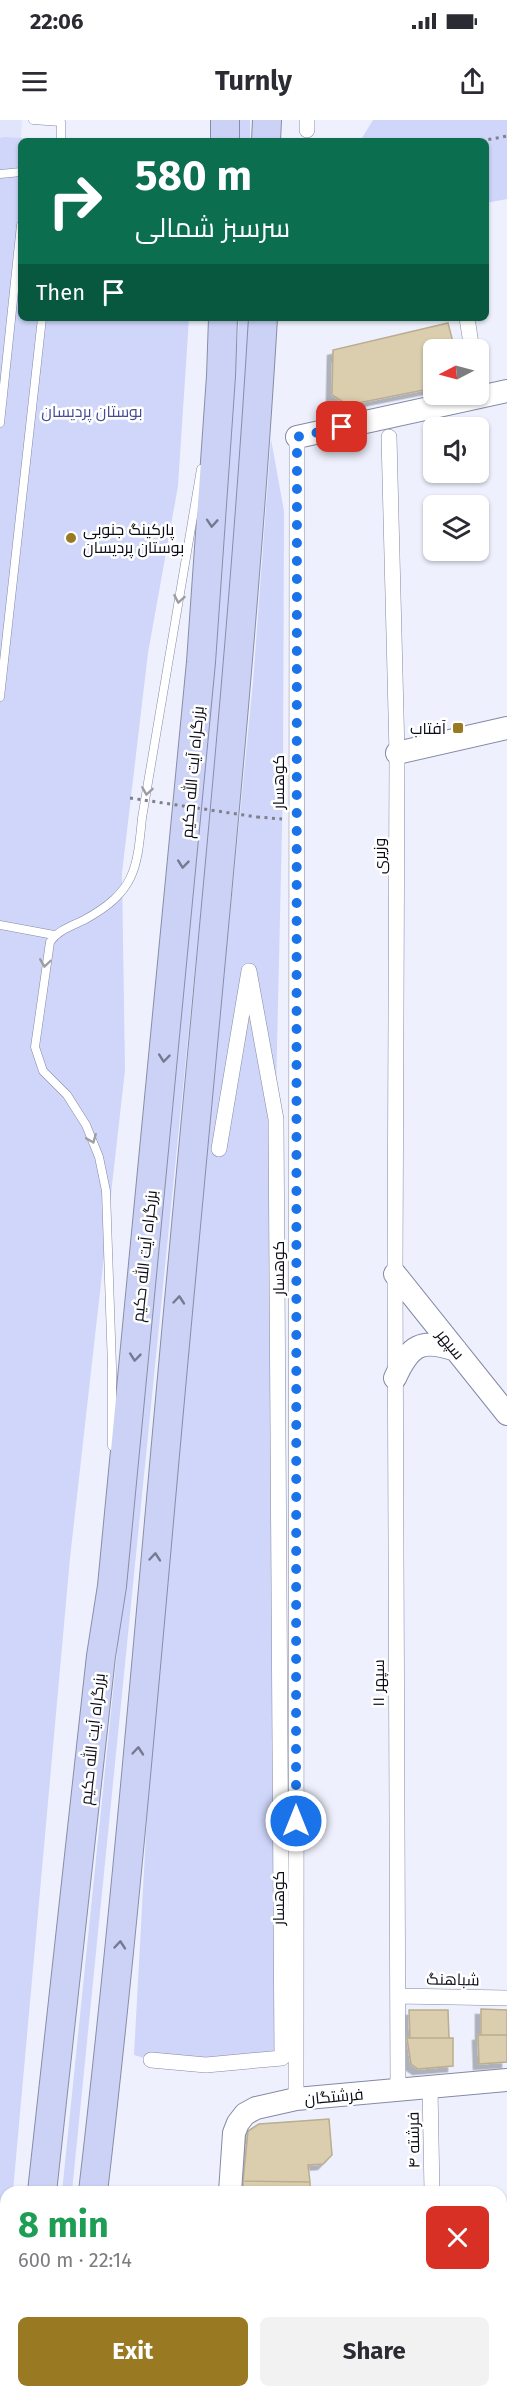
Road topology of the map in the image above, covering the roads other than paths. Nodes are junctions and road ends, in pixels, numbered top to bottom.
1 (33, 120) edge
2 (225, 120) edge
3 (267, 120) edge
4 (61, 138) edge
5 (225, 138) edge
6 (266, 138) edge
7 (18, 172) edge
8 (0, 174) edge
9 (18, 253) edge
10 (42, 321) edge
11 (223, 321) edge
12 (263, 321) edge
13 (467, 321) edge
14 (470, 339) edge
15 (221, 376) junction
16 (489, 390) edge
17 (507, 390) edge
18 (423, 405) edge
19 (0, 423) edge
20 (297, 437) joint
21 (389, 437) dead end
22 (206, 445) dead end
23 (204, 457) dead end
24 (0, 697) edge
25 (507, 728) edge
26 (397, 753) junction
27 (0, 925) edge
28 (54, 935) junction
29 (219, 1149) dead end
30 (395, 1274) junction
31 (456, 1350) junction
32 (395, 1378) junction
33 (507, 1414) edge
34 (112, 1459) dead end
35 (112, 1494) dead end
36 (112, 1586) junction
37 (116, 1992) junction
38 (398, 1996) junction
39 (507, 1998) edge
40 (151, 2060) dead end
41 (507, 2080) edge
42 (430, 2088) junction
43 (398, 2091) junction
44 (296, 2099) junction
45 (43, 2186) edge
46 (94, 2186) edge
47 (104, 2186) edge
48 (230, 2186) edge
49 (432, 2186) edge

1 - 4 lane
2 - 5 highway
3 - 6 highway
7 - 8 lane
9 - 19 lane
10 - 24 lane
11 - 15 highway, بزرگراه آیت الله حکیم
37 -> 12 highway
13 - 14 street
15 - 22 lane
15 -> 36 highway, بزرگراه آیت الله حکیم
16 - 17 street
18 - 20 street
20 - 44 street, کوهسار
21 - 26 street, وزیری
23 -> 28 lane
25 - 26 street
26 - 30 street, وزیری
27 - 28 lane
28 -> 34 lane
29 - 40 street
30 - 31 street, سپهر
30 - 32 street, سپهر ۱۱
31 - 32 street
31 - 33 street, سپهر
32 - 38 street, سپهر ۱۱
35 - 36 lane
36 - 45 highway, بزرگراه آیت الله حکیم
37 - 46 highway
37 - 47 highway
38 - 39 street, شباهنگ
38 - 43 street, سپهر ۱۱
41 - 42 street, فرشتگان
42 - 43 street, فرشتگان
42 - 49 street, فرشته ۴
43 - 44 street, فرشتگان
44 - 48 street, فرشتگان

